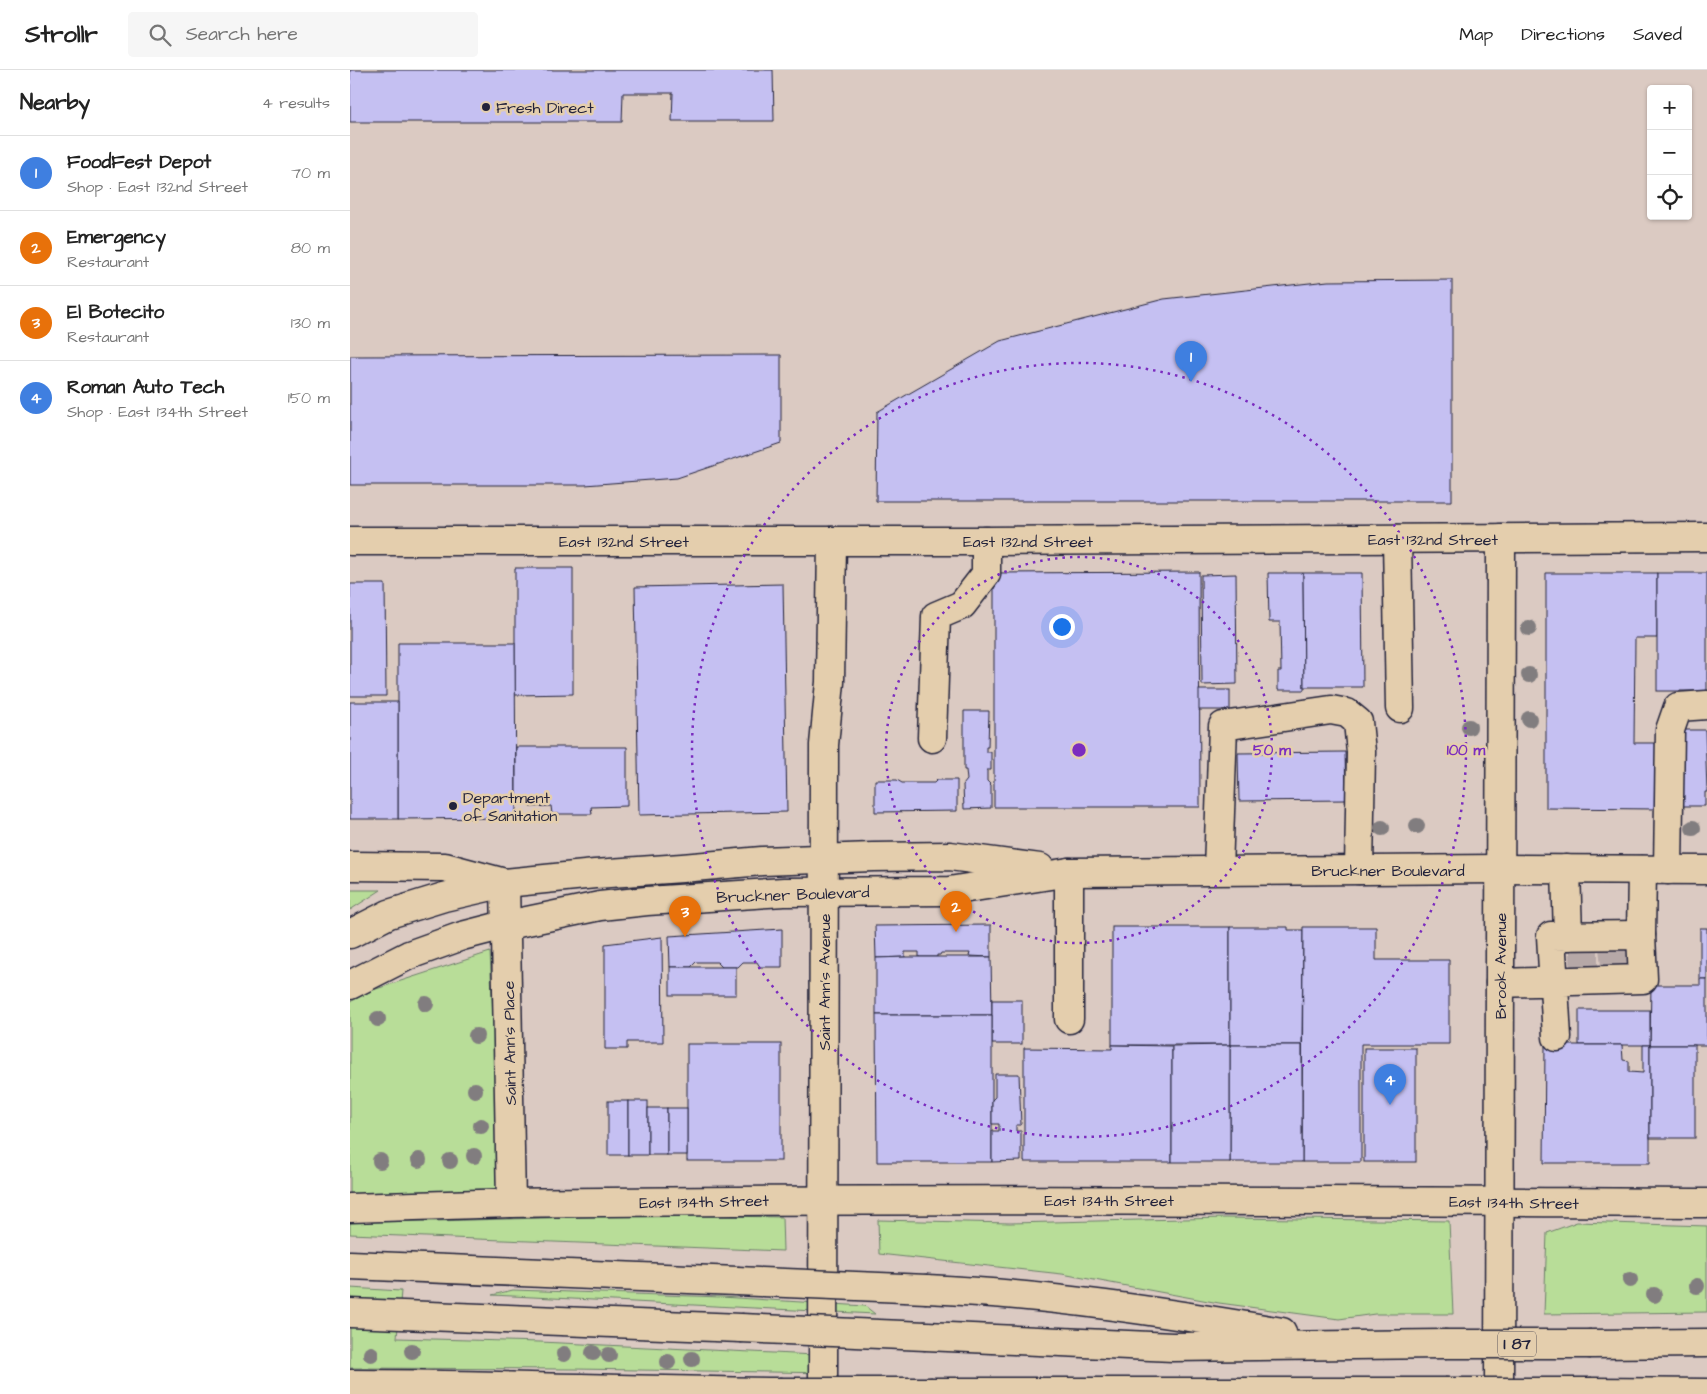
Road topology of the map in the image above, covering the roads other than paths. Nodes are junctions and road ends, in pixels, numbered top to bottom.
1 (1707, 537) edge
2 (1500, 538) junction
3 (1397, 539) junction
4 (350, 541) edge
5 (832, 541) junction
6 (986, 542) junction
7 (1707, 706) edge
8 (1400, 708) dead end
9 (932, 738) dead end
10 (825, 858) junction
11 (350, 866) edge
12 (1500, 869) junction
13 (1218, 870) junction
14 (1359, 870) junction
15 (1566, 870) junction
16 (1655, 870) junction
17 (1707, 870) edge
18 (1069, 872) junction
19 (505, 883) junction
20 (824, 892) junction
21 (507, 925) junction
22 (350, 934) edge
23 (1642, 935) junction
24 (1581, 953) junction
25 (1614, 957) junction
26 (1554, 981) junction
27 (1500, 983) junction
28 (350, 985) edge
29 (1069, 1019) dead end
30 (1557, 1037) dead end
31 (824, 1200) junction
32 (1500, 1202) junction
33 (511, 1203) junction
34 (1707, 1203) edge
35 (350, 1208) edge
36 (350, 1265) edge
37 (350, 1313) edge
38 (1707, 1343) edge
39 (1350, 1344) junction
40 (350, 1384) edge
41 (653, 1391) junction
42 (926, 1393) edge
43 (1600, 1393) edge
44 (1707, 1393) edge
45 (616, 1394) edge
46 (823, 1394) edge
47 (1499, 1394) edge

1 - 2 main road, East 132nd Street
2 - 3 main road, East 132nd Street
2 - 12 main road, Brook Avenue
3 - 6 main road, East 132nd Street
3 - 8 main road
4 - 5 main road, East 132nd Street
5 - 6 main road, East 132nd Street
5 - 10 main road, Saint Ann's Avenue
6 - 9 main road
7 - 16 main road
10 - 18 main road, Bruckner Boulevard
10 - 19 main road, Bruckner Boulevard
10 - 20 main road, Saint Ann's Avenue
11 - 19 main road
12 - 14 main road, Bruckner Boulevard
12 - 15 main road, Bruckner Boulevard
12 - 27 main road, Brook Avenue
13 - 14 main road, Bruckner Boulevard
13 - 14 main road
13 - 18 main road, Bruckner Boulevard
15 - 16 main road, Bruckner Boulevard
15 - 24 main road
16 - 17 main road, Bruckner Boulevard
16 - 23 main road
18 - 20 main road, Bruckner Boulevard
18 - 29 main road
19 - 21 main road, Saint Ann's Place
19 - 22 main road, Bruckner Boulevard
20 - 21 main road, Bruckner Boulevard
20 - 31 main road, Saint Ann's Avenue
21 - 28 main road, Bruckner Boulevard
21 - 33 main road, Saint Ann's Place
23 - 25 main road
23 - 25 main road
24 - 25 main road
24 - 25 main road
24 - 26 main road
24 - 26 main road
26 - 27 main road
26 - 30 main road
27 - 32 main road, Brook Avenue
31 - 32 main road, East 134th Street
31 - 33 main road, East 134th Street
31 - 46 main road, Saint Ann's Avenue
32 - 34 main road, East 134th Street
32 - 47 main road, Brook Avenue
33 - 35 main road, East 134th Street
36 - 39 main road, bridge
37 - 39 main road, bridge
38 - 39 main road, I 87, bridge
40 - 41 main road
41 - 42 main road, bridge
41 - 45 main road
42 - 43 main road, bridge
43 - 44 main road

